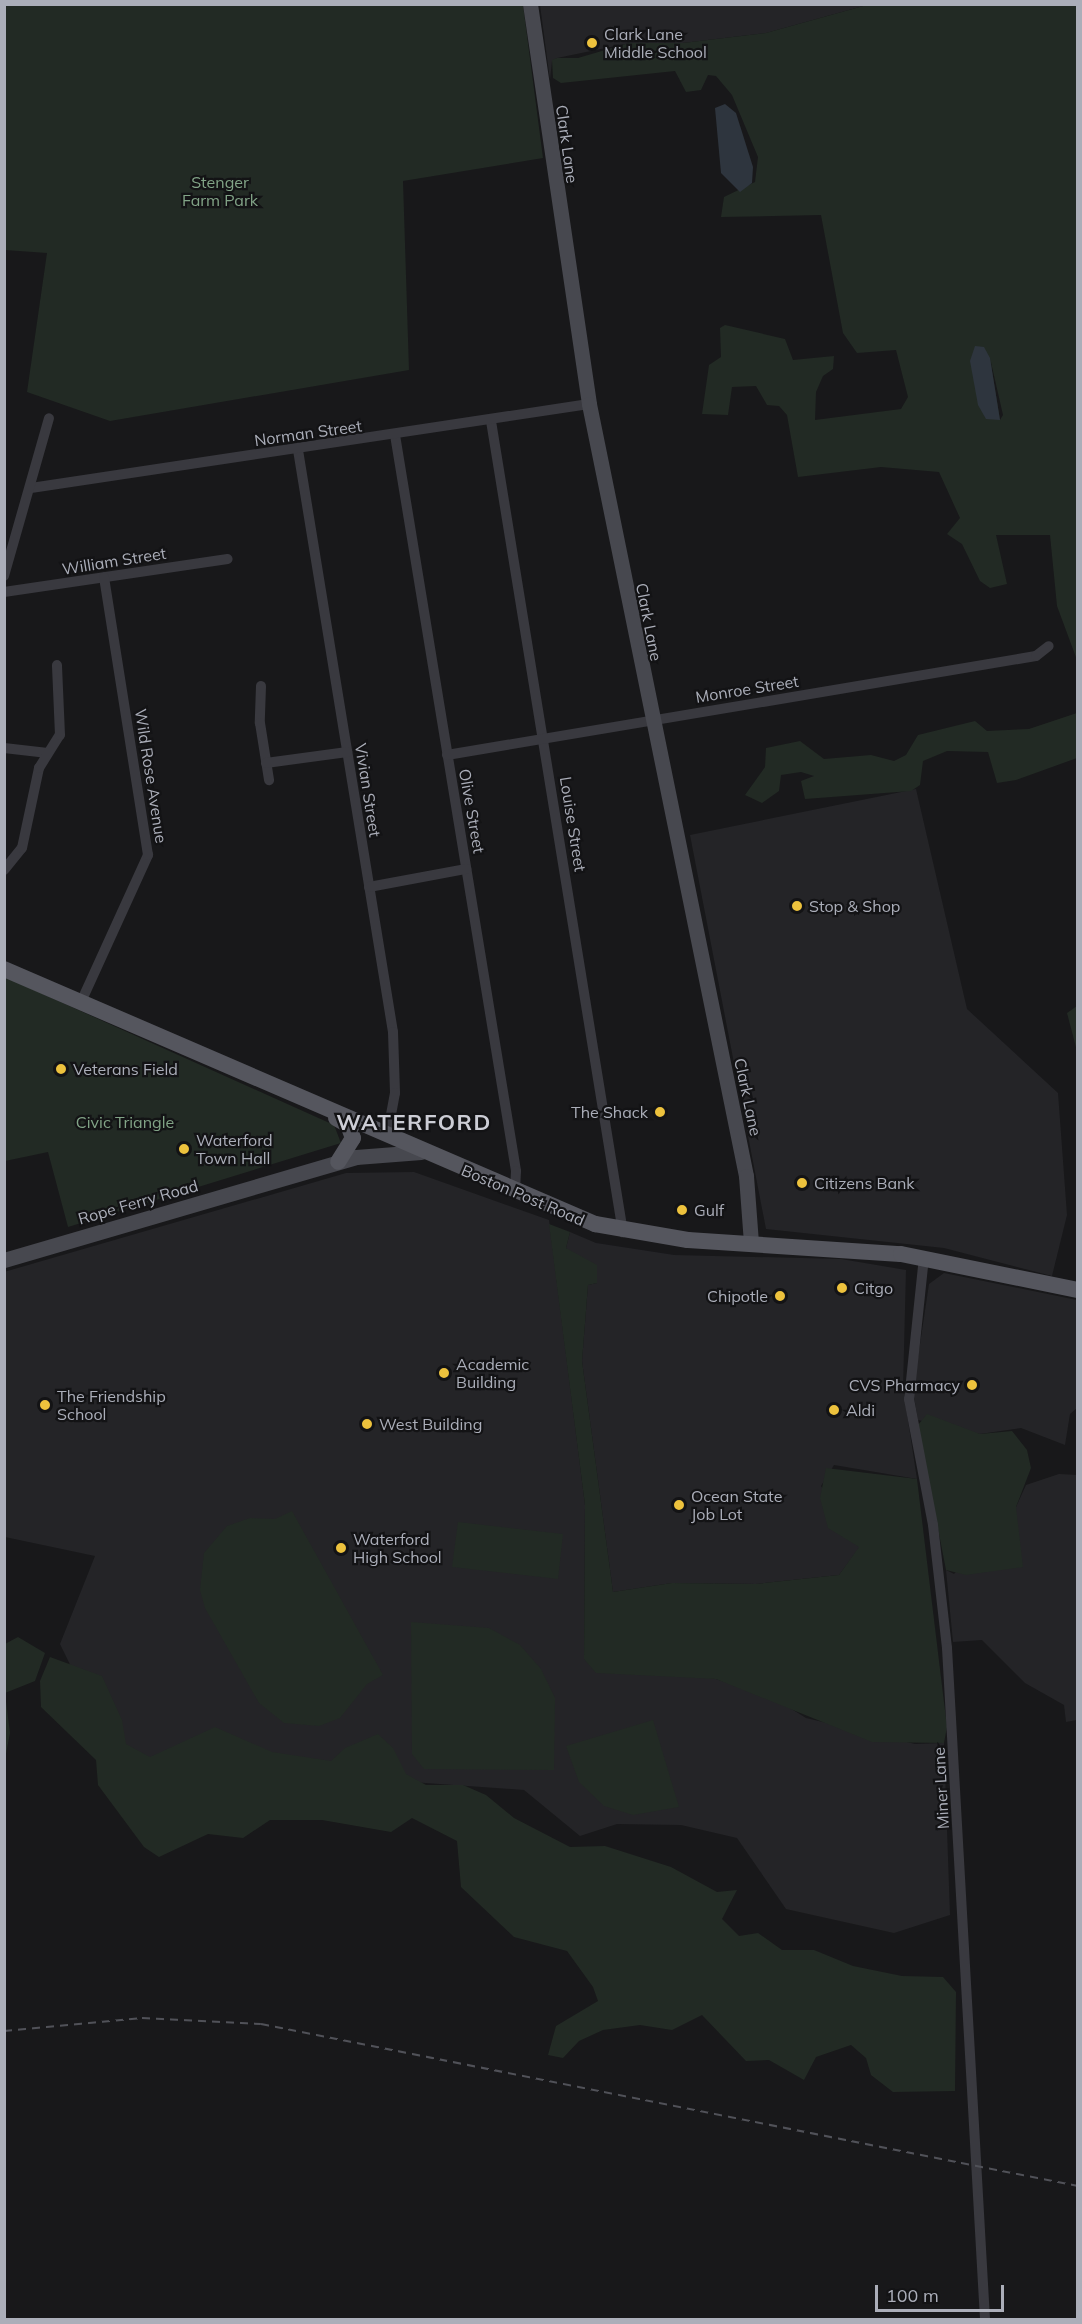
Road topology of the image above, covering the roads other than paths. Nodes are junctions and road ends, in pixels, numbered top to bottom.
1 (530, 4) edge
2 (589, 404) junction
3 (49, 418) dead end
4 (491, 421) junction
5 (395, 435) junction
6 (298, 450) junction
7 (31, 488) junction
8 (228, 559) dead end
9 (4, 576) edge
10 (104, 577) junction
11 (4, 592) edge
12 (1049, 646) dead end
13 (57, 665) dead end
14 (261, 686) dead end
15 (650, 720) junction
16 (544, 738) junction
17 (4, 748) edge
18 (347, 752) junction
19 (48, 753) junction
20 (447, 755) junction
21 (266, 764) junction
22 (269, 780) dead end
23 (466, 868) junction
24 (4, 870) edge
25 (369, 887) junction
26 (4, 969) edge
27 (81, 1002) junction
28 (320, 1104) junction
29 (387, 1136) junction
30 (421, 1152) junction
31 (338, 1162) junction
32 (514, 1191) junction
33 (623, 1232) junction
34 (751, 1242) junction
35 (924, 1257) junction
36 (4, 1260) edge
37 (1077, 1290) edge
38 (985, 2319) edge

1 - 2 main road, Clark Lane
2 - 4 street, Norman Street
2 - 15 main road, Clark Lane
3 - 7 street
4 - 5 street, Norman Street
4 - 16 street, Louise Street
5 - 6 street, Norman Street
5 - 20 street, Olive Street
6 - 7 street, Norman Street
6 - 18 street, Vivian Street
7 - 9 street
8 - 10 street, William Street
10 - 11 street, William Street
10 - 27 street, Wild Rose Avenue
12 - 15 street, Monroe Street
13 - 19 street
14 - 21 street
15 - 16 street, Monroe Street
15 - 34 main road, Clark Lane
16 - 20 street, Monroe Street
16 - 33 street, Louise Street
17 - 19 street
18 - 21 street
18 - 25 street, Vivian Street
19 - 24 street
20 - 23 street, Olive Street
21 - 22 street
23 - 25 street
23 - 32 street, Olive Street
25 - 29 street, Vivian Street
26 - 27 main road, Boston Post Road
27 - 28 main road, Boston Post Road
28 - 29 main road, Boston Post Road
28 - 31 main road
29 - 30 main road, Boston Post Road
30 - 31 main road, Rope Ferry Road
30 - 32 main road, Boston Post Road
31 - 36 main road, Rope Ferry Road
32 - 33 main road, Boston Post Road
33 - 34 main road, Boston Post Road
34 - 35 main road, Boston Post Road
35 - 37 main road, Boston Post Road
35 - 38 street, Miner Lane

